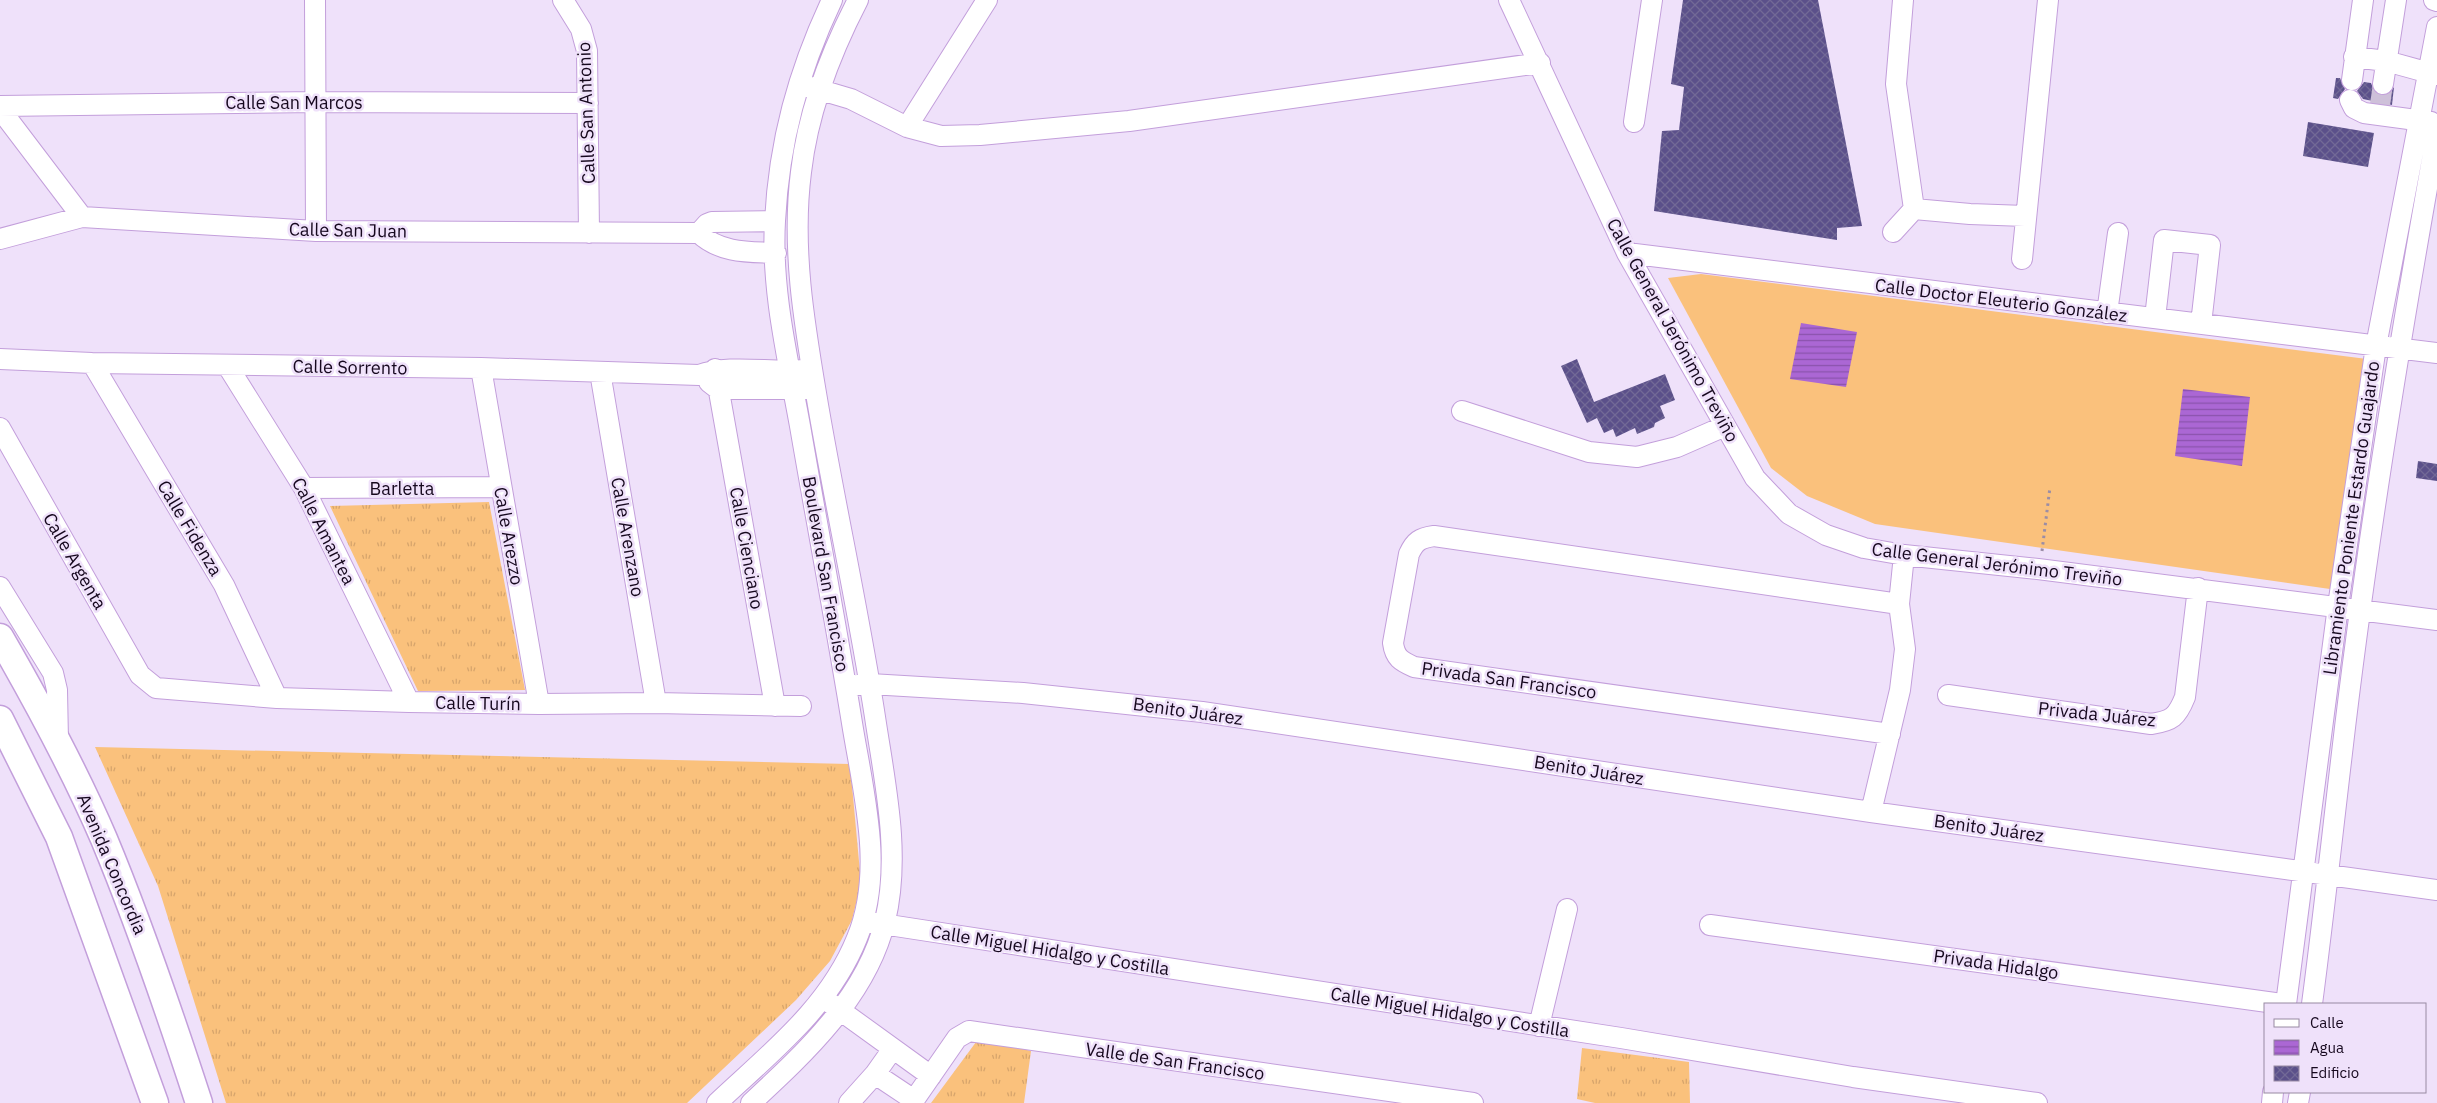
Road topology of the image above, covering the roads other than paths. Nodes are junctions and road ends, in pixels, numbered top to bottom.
1 (316, 0) edge
2 (563, 0) edge
3 (832, 0) edge
4 (858, 0) edge
5 (987, 0) edge
6 (1509, 0) edge
7 (1652, 0) edge
8 (1904, 0) edge
9 (2048, 0) edge
10 (2363, 0) edge
11 (2396, 0) edge
12 (2436, 31) edge
13 (2354, 57) junction
14 (2386, 61) junction
15 (1540, 63) junction
16 (2432, 73) edge
17 (2352, 80) dead end
18 (798, 84) junction
19 (2383, 84) tunnel mouth
20 (820, 89) junction
21 (2350, 100) dead end
22 (317, 102) junction
23 (588, 103) junction
24 (0, 108) edge
25 (2428, 121) edge
26 (1634, 122) dead end
27 (907, 127) junction
28 (2437, 132) edge
29 (1914, 209) junction
30 (2024, 216) junction
31 (82, 217) junction
32 (775, 221) junction
33 (316, 231) junction
34 (1893, 232) dead end
35 (589, 233) junction
36 (699, 233) junction
37 (2118, 233) dead end
38 (0, 239) edge
39 (776, 253) junction
40 (1627, 253) junction
41 (2022, 259) dead end
42 (2107, 313) junction
43 (2155, 318) junction
44 (2201, 324) junction
45 (2376, 346) junction
46 (2398, 349) junction
47 (2437, 353) edge
48 (0, 358) edge
49 (92, 363) junction
50 (227, 365) junction
51 (481, 368) junction
52 (600, 372) junction
53 (707, 372) junction
54 (813, 379) junction
55 (792, 380) junction
56 (718, 389) junction
57 (1462, 411) dead end
58 (1725, 426) junction
59 (0, 428) edge
60 (500, 487) junction
61 (304, 488) junction
62 (1904, 555) junction
63 (0, 587) edge
64 (2198, 588) junction
65 (1900, 604) junction
66 (2338, 606) junction
67 (2361, 609) junction
68 (2437, 620) edge
69 (0, 637) edge
70 (870, 684) junction
71 (846, 686) junction
72 (156, 688) joint
73 (1948, 696) dead end
74 (277, 698) junction
75 (409, 702) junction
76 (656, 703) junction
77 (538, 704) junction
78 (775, 706) junction
79 (802, 706) dead end
80 (0, 719) edge
81 (1890, 734) junction
82 (58, 740) junction
83 (1871, 812) junction
84 (2305, 871) junction
85 (2329, 873) junction
86 (2437, 890) edge
87 (1567, 909) dead end
88 (863, 921) junction
89 (885, 924) junction
90 (1710, 925) dead end
91 (823, 997) junction
92 (2275, 1003) edge
93 (2286, 1003) edge
94 (2312, 1003) edge
95 (840, 1011) junction
96 (1539, 1026) junction
97 (128, 1027) junction
98 (892, 1050) junction
99 (874, 1074) junction
100 (931, 1076) junction
101 (723, 1098) edge
102 (752, 1102) edge
103 (913, 1102) edge
104 (154, 1103) edge
105 (168, 1103) edge
106 (199, 1103) edge
107 (774, 1103) edge
108 (849, 1103) edge
109 (1473, 1103) edge
110 (2037, 1103) edge

1 - 22 street
2 - 23 street, Calle San Antonio
3 - 18 street, Boulevard San Francisco
4 - 20 street, Boulevard San Francisco
5 - 27 street
6 - 15 street, Calle General Jerónimo Treviño
7 - 26 street
8 - 29 street
9 - 30 street
10 - 13 street
11 - 14 street
12 - 16 street, Libramiento Poniente Estardo Guajardo
13 - 14 street
13 - 17 street
14 - 16 street
14 - 19 street
15 - 27 street
15 - 40 street, Calle General Jerónimo Treviño
16 - 25 street, Libramiento Poniente Estardo Guajardo
18 - 20 street
18 - 32 street, Boulevard San Francisco
20 - 27 street
20 - 54 street, Boulevard San Francisco
21 - 25 street
22 - 23 street, Calle San Marcos
22 - 24 street, Calle San Marcos
22 - 33 street
23 - 35 street, Calle San Antonio
24 - 31 street
25 - 45 street, Libramiento Poniente Estardo Guajardo
28 - 46 street, Libramiento Poniente Estardo Guajardo
29 - 30 street
29 - 34 street
30 - 41 street
31 - 33 street, Calle San Juan
31 - 38 street, Calle San Juan
32 - 36 street, Calle San Juan
32 - 39 street, Boulevard San Francisco
33 - 35 street, Calle San Juan
35 - 36 street, Calle San Juan
36 - 39 street
37 - 42 street
39 - 55 street, Boulevard San Francisco
40 - 42 street, Calle Doctor Eleuterio González
40 - 58 street, Calle General Jerónimo Treviño
42 - 43 street, Calle Doctor Eleuterio González
43 - 44 street, Calle Doctor Eleuterio González
43 - 44 street
44 - 45 street, Calle Doctor Eleuterio González
45 - 46 street, Calle Doctor Eleuterio González
45 - 66 street, Libramiento Poniente Estardo Guajardo
46 - 47 street
46 - 67 street, Libramiento Poniente Estardo Guajardo
48 - 49 street, Calle Sorrento
49 - 50 street, Calle Sorrento
49 - 74 street, Calle Fidenza
50 - 51 street, Calle Sorrento
50 - 61 street, Calle Amantea
51 - 52 street, Calle Sorrento
51 - 60 street, Calle Arezzo
52 - 53 street, Calle Sorrento
52 - 76 street, Calle Arenzano
53 - 55 street, Calle Sorrento
53 - 56 street
54 - 55 street
54 - 70 street, Boulevard San Francisco
55 - 56 street
55 - 71 street, Boulevard San Francisco
56 - 78 street, Calle Cienciano
57 - 58 street
58 - 62 street, Calle General Jerónimo Treviño
59 - 72 street, Calle Argenta
60 - 61 street, Barletta
60 - 77 street, Calle Arezzo
61 - 75 street, Calle Amantea
62 - 64 street, Calle General Jerónimo Treviño
62 - 65 street
63 - 82 street
64 - 66 street, Calle General Jerónimo Treviño
64 - 73 street, Privada Juárez
65 - 81 street
65 - 81 street, Privada San Francisco
66 - 67 street, Calle General Jerónimo Treviño
66 - 84 street, Libramiento Poniente Estardo Guajardo
67 - 68 street, Calle General Jerónimo Treviño
67 - 85 street, Libramiento Poniente Estardo Guajardo
69 - 82 main road, Avenida Concordia
70 - 71 street, Benito Juárez
70 - 83 street, Benito Juárez
70 - 89 street, Boulevard San Francisco
71 - 88 street, Boulevard San Francisco
72 - 74 street, Calle Turín
74 - 75 street, Calle Turín
75 - 77 street, Calle Turín
76 - 77 street, Calle Turín
76 - 78 street, Calle Turín
78 - 79 street, Calle Turín
80 - 97 main road
81 - 83 street
82 - 106 main road, Avenida Concordia
83 - 84 street, Benito Juárez
84 - 85 street, Benito Juárez
84 - 93 street, Libramiento Poniente Estardo Guajardo
85 - 86 street, Benito Juárez
85 - 94 street, Libramiento Poniente Estardo Guajardo
87 - 96 street
88 - 89 street, Calle Miguel Hidalgo y Costilla
88 - 91 street, Boulevard San Francisco
89 - 95 street, Boulevard San Francisco
89 - 96 street, Calle Miguel Hidalgo y Costilla
90 - 92 street, Privada Hidalgo
91 - 95 street
91 - 101 street, Boulevard San Francisco
95 - 98 street
95 - 102 street, Boulevard San Francisco
96 - 110 street, Calle Miguel Hidalgo y Costilla
97 - 104 main road
97 - 105 main road
98 - 99 street
98 - 100 street
99 - 103 street
99 - 108 street
100 - 103 street, Valle de San Francisco
100 - 109 street, Valle de San Francisco
101 - 102 street
102 - 107 street

